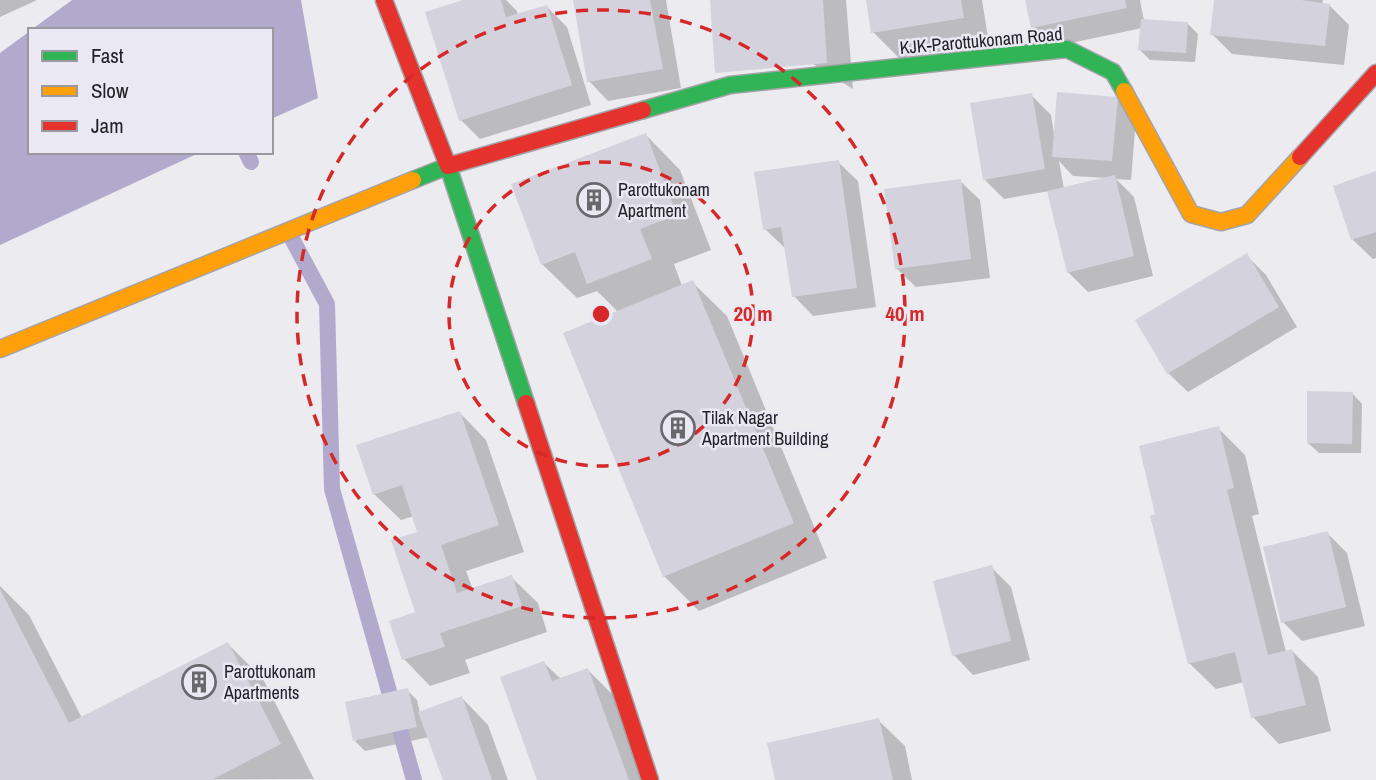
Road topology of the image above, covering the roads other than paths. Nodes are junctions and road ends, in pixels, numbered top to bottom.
1 (384, 0) edge
2 (1376, 73) edge
3 (448, 166) junction
4 (0, 349) edge
5 (650, 780) edge

1 - 3 street
2 - 3 street, KJK-Parottukonam Road
3 - 4 street, KJK-Parottukonam Road
3 - 5 street

